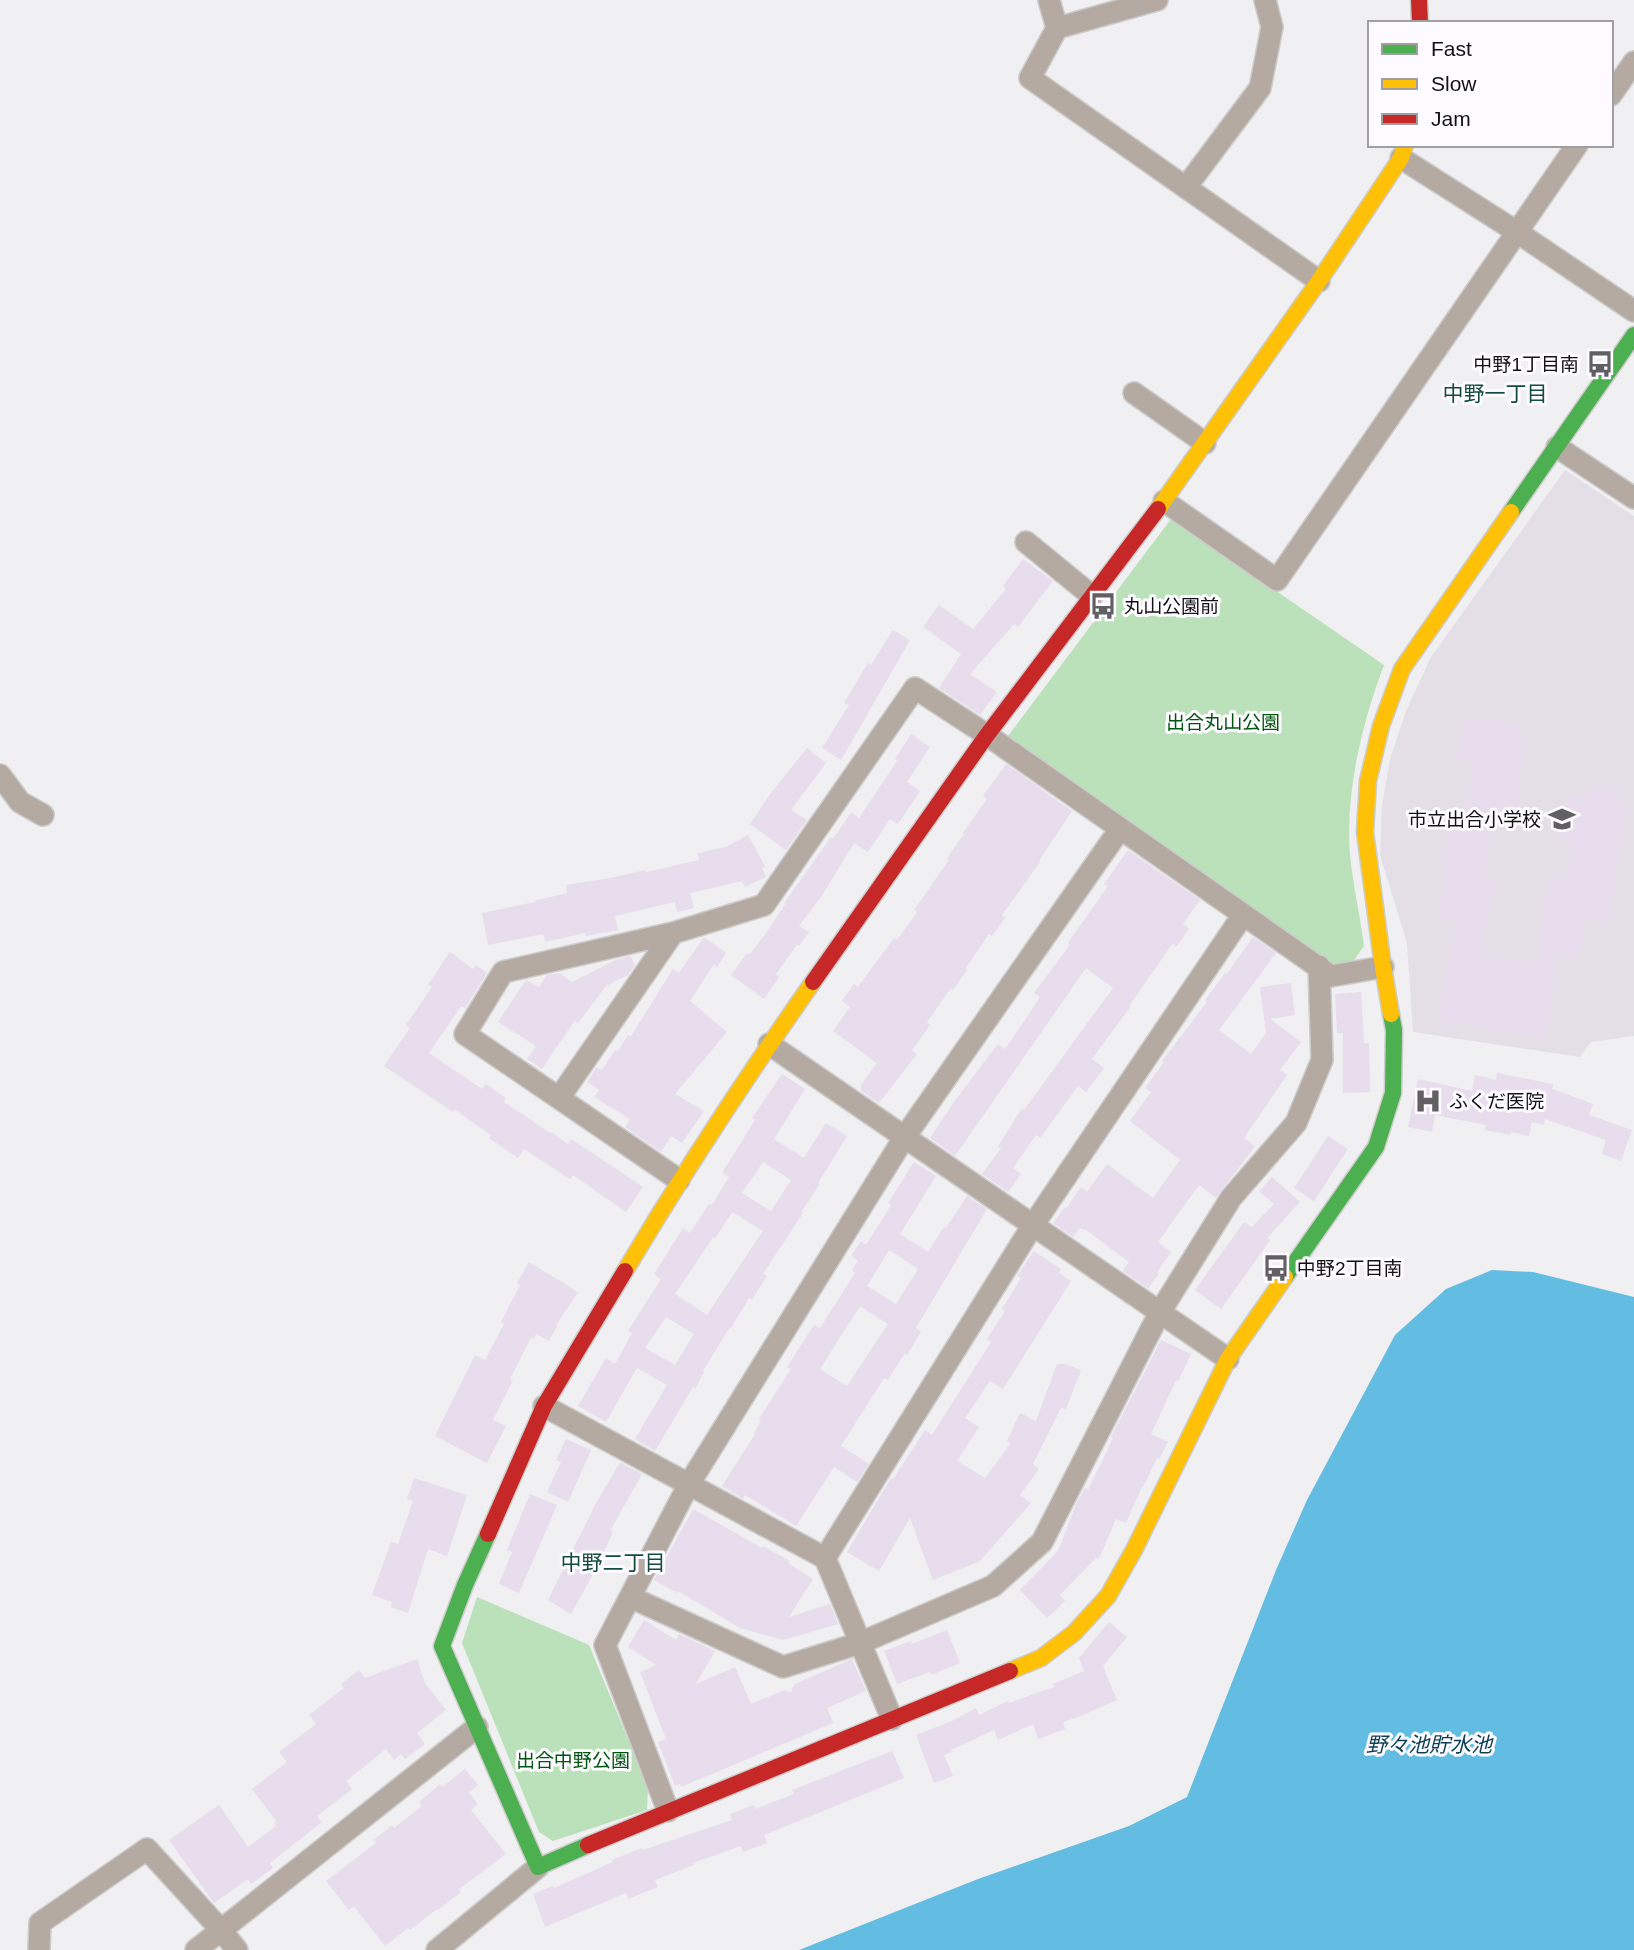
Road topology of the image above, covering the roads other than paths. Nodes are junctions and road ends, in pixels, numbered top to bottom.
1 (1049, 0) edge
2 (1157, 0) edge
3 (1265, 0) edge
4 (1419, 0) edge
5 (1420, 21) edge
6 (1057, 28) junction
7 (1634, 62) edge
8 (1613, 92) edge
9 (1576, 147) edge
10 (1403, 152) edge
11 (1186, 187) junction
12 (1517, 232) junction
13 (1319, 281) junction
14 (1634, 312) edge
15 (1634, 335) edge
16 (1134, 393) dead end
17 (1205, 443) junction
18 (1557, 447) junction
19 (1634, 498) edge
20 (1164, 501) junction
21 (1026, 542) dead end
22 (1091, 596) junction
23 (987, 735) junction
24 (0, 775) edge
25 (43, 815) dead end
26 (1120, 829) junction
27 (1243, 915) junction
28 (673, 933) junction
29 (1319, 966) junction
30 (1383, 967) junction
31 (769, 1044) junction
32 (559, 1098) junction
33 (904, 1138) junction
34 (679, 1180) junction
35 (1032, 1226) junction
36 (1160, 1312) junction
37 (1228, 1359) junction
38 (544, 1406) junction
39 (689, 1484) junction
40 (825, 1558) junction
41 (630, 1597) junction
42 (860, 1643) junction
43 (892, 1719) junction
44 (477, 1727) junction
45 (668, 1811) junction
46 (538, 1867) junction
47 (221, 1930) junction
48 (39, 1950) edge
49 (196, 1950) edge
50 (237, 1950) edge
51 (437, 1950) edge

1 - 6 street
2 - 6 street
3 - 11 street
4 - 5 street
6 - 11 street
7 - 8 street
9 - 12 street
10 - 12 street
10 - 13 street
11 - 13 street
12 - 14 street
12 - 20 street
13 - 17 street
15 - 18 street
16 - 17 street
17 - 20 street
18 - 19 street
18 - 30 street
20 - 22 street
21 - 22 street
22 - 23 street
23 - 26 street
23 - 28 street
23 - 31 street
24 - 25 street
26 - 27 street
26 - 33 street
27 - 29 street
27 - 35 street
28 - 32 street
28 - 32 street
29 - 30 street
29 - 36 street
30 - 37 street
31 - 33 street
31 - 34 street
32 - 34 street
33 - 35 street
33 - 39 street
34 - 38 street
35 - 36 street
35 - 40 street
36 - 37 street
36 - 42 street
37 - 43 street
38 - 39 street
38 - 44 street
39 - 40 street
39 - 41 street
40 - 42 street
41 - 42 street
41 - 45 street
42 - 43 street
43 - 45 street
44 - 46 street
44 - 47 street
45 - 46 street
46 - 51 street
47 - 48 street
47 - 49 street
47 - 50 street

